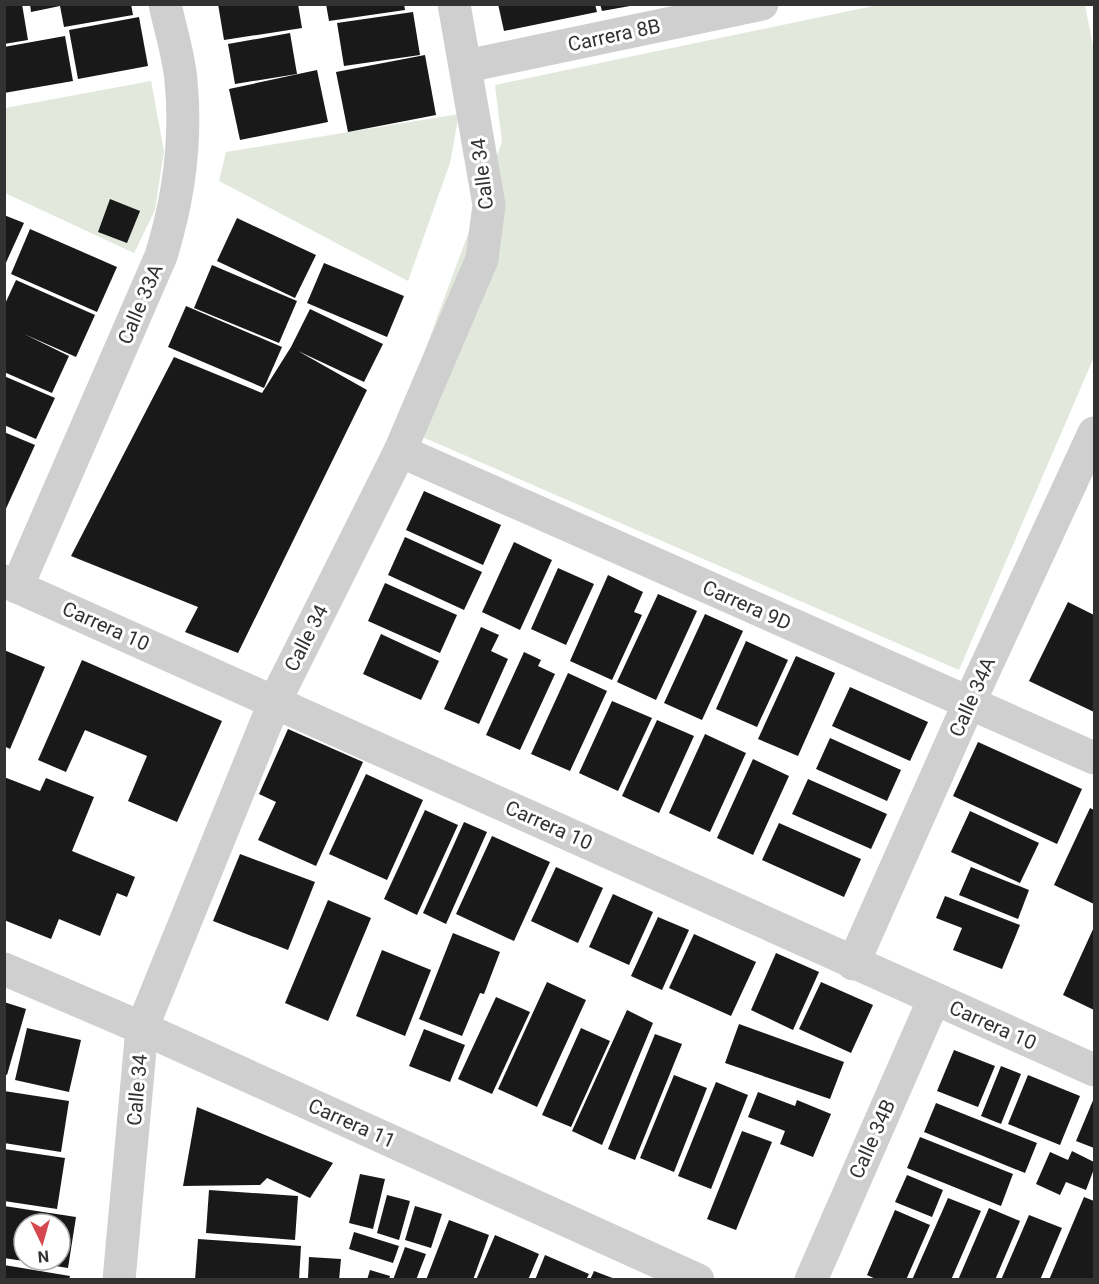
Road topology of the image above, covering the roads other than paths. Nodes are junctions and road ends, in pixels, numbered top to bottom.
1 (165, 4) edge
2 (454, 4) edge
3 (762, 4) edge
4 (467, 66) junction
5 (1095, 433) edge
6 (400, 451) junction
7 (11, 584) edge
8 (275, 701) junction
9 (969, 703) junction
10 (1095, 758) edge
11 (853, 964) junction
12 (4, 969) edge
13 (934, 999) junction
14 (142, 1028) junction
15 (1095, 1070) edge
16 (119, 1280) edge
17 (698, 1280) edge
18 (811, 1280) edge

1 - 7 street, Calle 33A
2 - 4 street, Calle 34
3 - 4 street, Carrera 8B
4 - 6 street, Calle 34
5 - 9 street, Calle 34A
6 - 8 street, Calle 34
6 - 9 street, Carrera 9D
7 - 8 street, Carrera 10
8 - 11 street, Carrera 10
8 - 14 street, Calle 34
9 - 10 street, Carrera 9D
9 - 11 street, Calle 34A
11 - 13 street, Carrera 10
12 - 14 street, Carrera 11
13 - 15 street, Carrera 10
13 - 18 street, Calle 34B
14 - 16 street, Calle 34
14 - 17 street, Carrera 11

